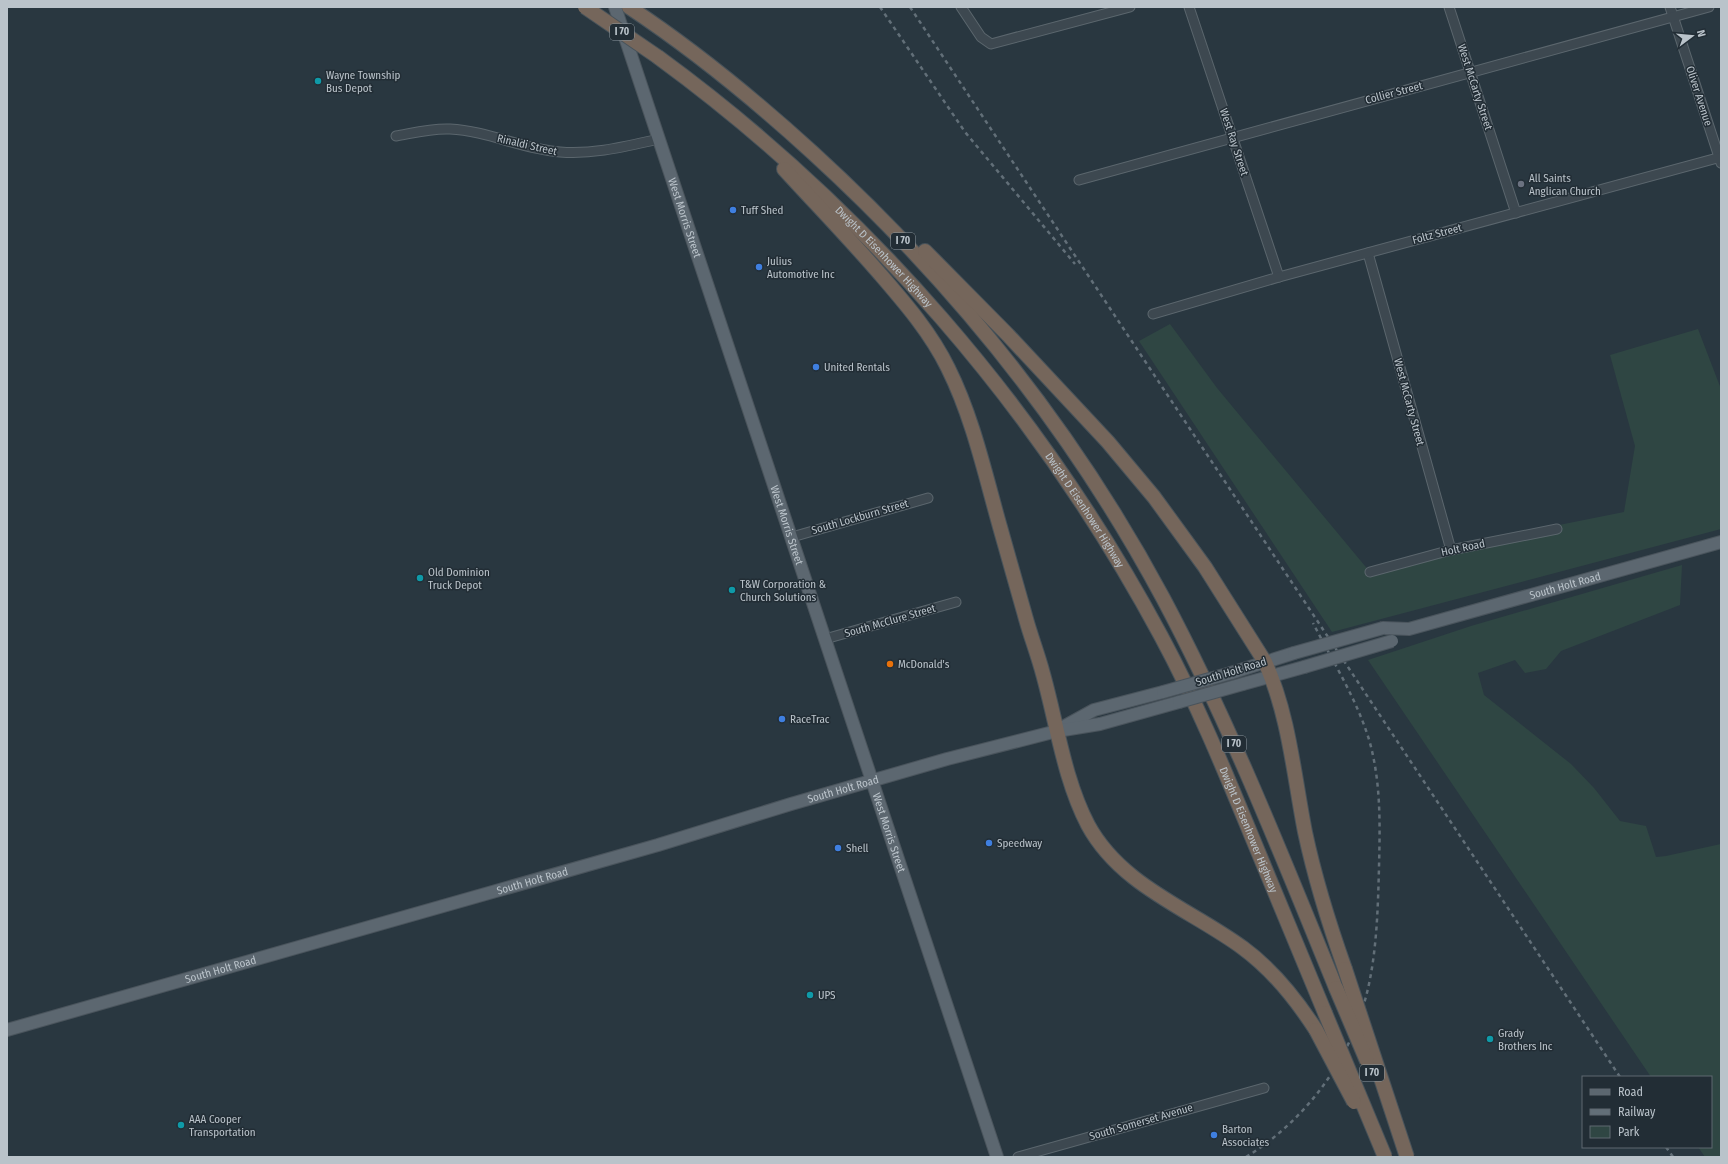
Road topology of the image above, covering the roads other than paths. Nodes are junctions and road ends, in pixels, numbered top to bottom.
1 (586, 7) edge
2 (615, 7) edge
3 (629, 7) edge
4 (961, 7) edge
5 (1130, 7) edge
6 (1189, 7) edge
7 (1448, 7) edge
8 (1670, 7) edge
9 (1709, 7) edge
10 (1673, 17) junction
11 (1470, 73) junction
12 (740, 120) junction
13 (396, 136) dead end
14 (1233, 137) junction
15 (659, 139) junction
16 (1720, 159) edge
17 (1079, 180) dead end
18 (856, 193) junction
19 (1516, 213) junction
20 (1368, 253) junction
21 (1279, 277) junction
22 (1153, 314) dead end
23 (928, 498) dead end
24 (1557, 529) dead end
25 (792, 537) junction
26 (1721, 542) edge
27 (1451, 550) junction
28 (1370, 572) dead end
29 (956, 602) dead end
30 (1409, 629) junction
31 (825, 639) junction
32 (1264, 662) junction
33 (1271, 676) junction
34 (1057, 731) junction
35 (872, 780) junction
36 (7, 1030) edge
37 (1264, 1088) dead end
38 (997, 1157) edge
39 (1018, 1157) edge
40 (1384, 1157) edge
41 (1407, 1157) edge

1 - 12 highway, Dwight D Eisenhower Highway / I 70, bridge
2 - 15 main road, West Morris Street
3 - 18 highway, Dwight D Eisenhower Highway / I 70
4 - 5 street
6 - 14 street, West Ray Street
7 - 11 street, West McCarty Street
8 - 10 street, Oliver Avenue
9 - 10 street, Collier Street
10 - 11 street, Collier Street
10 - 16 street, Oliver Avenue
11 - 14 street, Collier Street
11 - 19 street, West McCarty Street
12 - 34 highway
12 - 40 highway, Dwight D Eisenhower Highway / I 70, bridge
13 - 15 street, Rinaldi Street
14 - 17 street, Collier Street
14 - 21 street, West Ray Street
15 - 25 main road, West Morris Street
16 - 19 street, Foltz Street
18 - 32 highway
18 - 41 highway, Dwight D Eisenhower Highway / I 70, bridge
19 - 20 street, Foltz Street
20 - 21 street, Foltz Street
20 - 27 street, West McCarty Street
21 - 22 street, Foltz Street
23 - 25 street, South Lockburn Street
24 - 27 street, Holt Road
25 - 31 main road, West Morris Street
26 - 30 main road, South Holt Road
27 - 28 street, Holt Road
29 - 31 street, South McClure Street
30 - 32 main road, South Holt Road, bridge
30 - 33 main road, South Holt Road, bridge
31 - 35 main road, West Morris Street
32 - 33 highway
32 - 34 main road, South Holt Road, bridge
33 - 34 main road, South Holt Road, bridge
33 - 41 highway, bridge
34 - 35 main road, South Holt Road
34 - 40 highway, bridge
35 - 36 main road, South Holt Road
35 - 38 main road, West Morris Street
37 - 39 street, South Somerset Avenue

